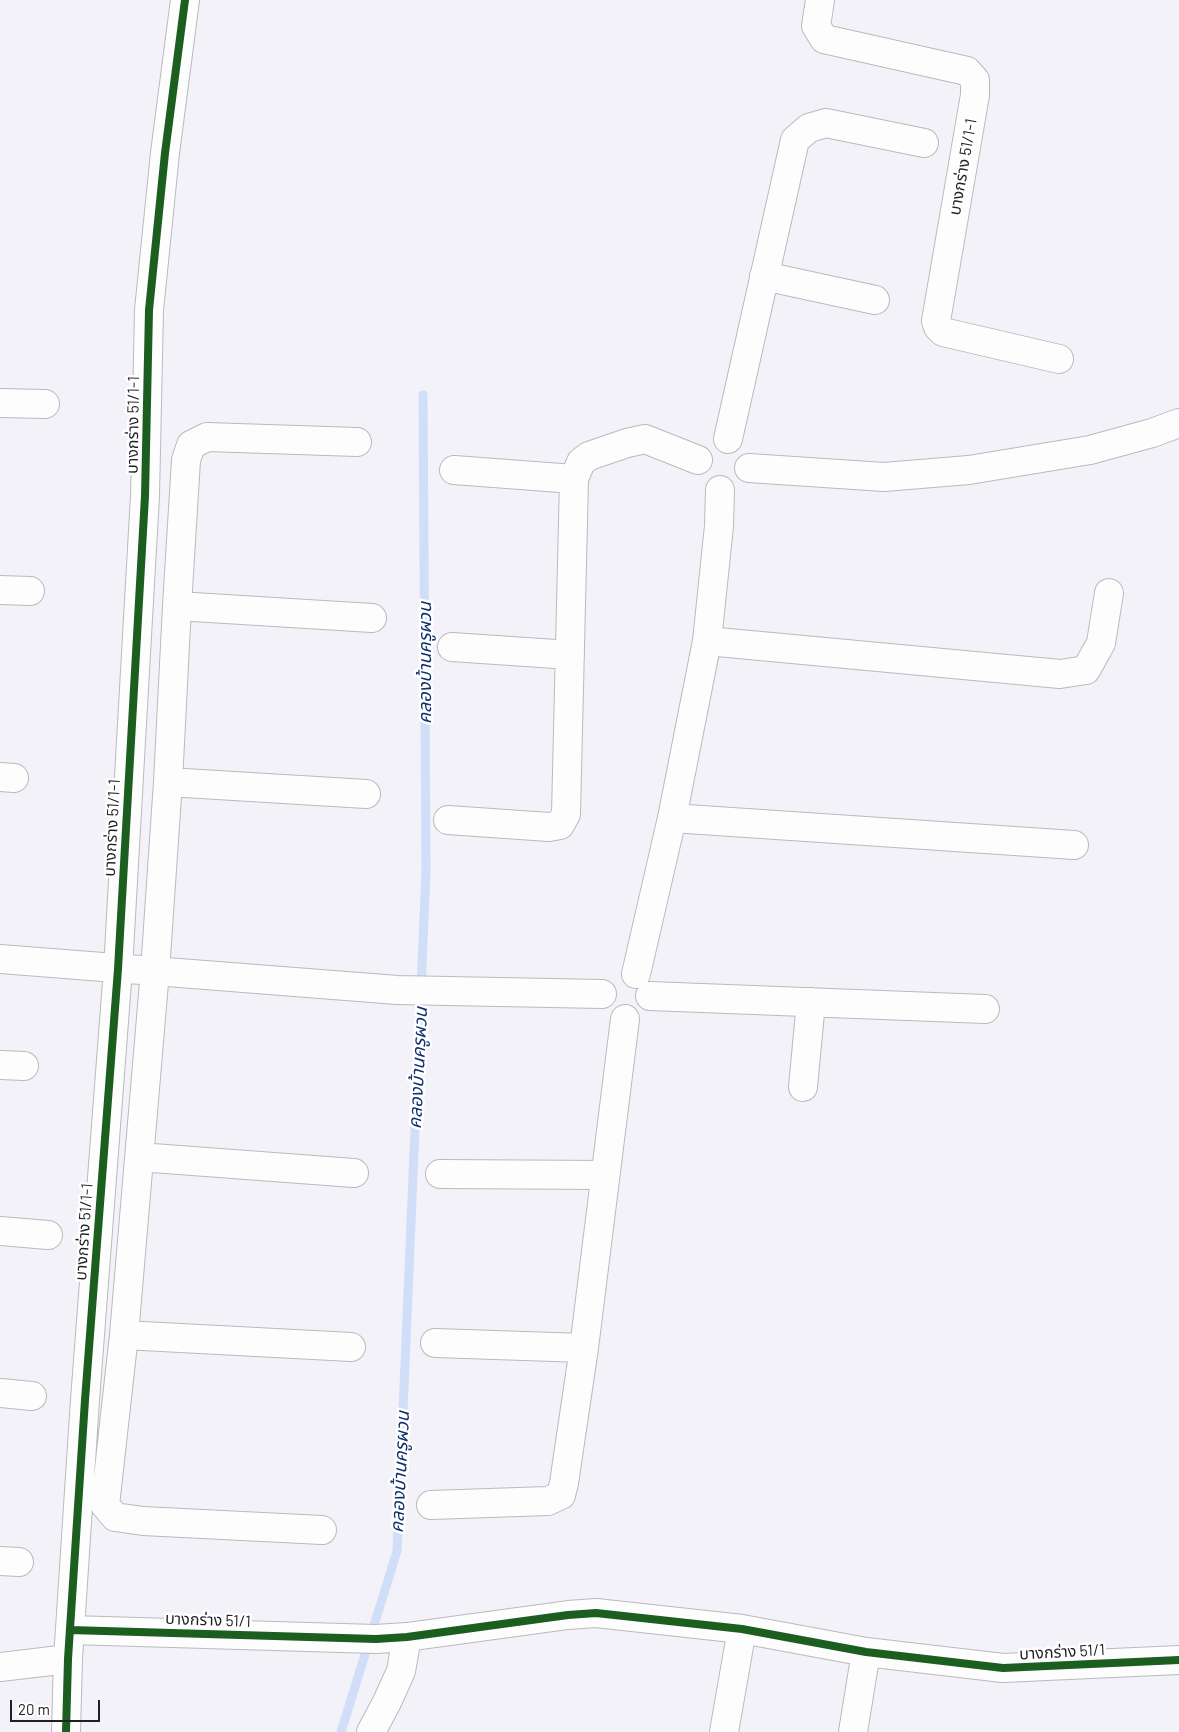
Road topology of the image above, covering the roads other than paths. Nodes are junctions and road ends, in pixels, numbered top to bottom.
1 (185, 0) edge
2 (820, 0) edge
3 (924, 143) dead end
4 (764, 276) junction
5 (875, 300) dead end
6 (1059, 359) dead end
7 (0, 403) edge
8 (45, 404) dead end
9 (1179, 423) edge
10 (728, 439) junction
11 (357, 442) dead end
12 (698, 460) junction
13 (749, 468) junction
14 (454, 470) dead end
15 (574, 479) junction
16 (720, 490) junction
17 (0, 590) edge
18 (30, 592) dead end
19 (1109, 593) dead end
20 (177, 606) junction
21 (372, 618) dead end
22 (707, 641) junction
23 (452, 647) dead end
24 (570, 656) junction
25 (168, 782) junction
26 (366, 794) dead end
27 (672, 818) junction
28 (448, 820) dead end
29 (1074, 844) dead end
30 (0, 959) edge
31 (118, 968) junction
32 (155, 971) junction
33 (643, 985) junction
34 (602, 994) junction
35 (811, 1002) junction
36 (985, 1008) dead end
37 (625, 1019) junction
38 (803, 1087) dead end
39 (140, 1156) junction
40 (354, 1172) dead end
41 (440, 1174) dead end
42 (605, 1175) junction
43 (0, 1231) edge
44 (48, 1235) dead end
45 (124, 1335) junction
46 (435, 1343) dead end
47 (351, 1347) dead end
48 (584, 1348) junction
49 (0, 1392) edge
50 (32, 1396) dead end
51 (431, 1505) dead end
52 (322, 1530) dead end
53 (742, 1629) junction
54 (70, 1630) junction
55 (407, 1637) junction
56 (866, 1652) junction
57 (68, 1659) junction
58 (1179, 1660) edge
59 (0, 1668) edge
60 (66, 1732) edge
61 (371, 1732) edge
62 (724, 1732) edge
63 (853, 1732) edge

1 - 31 street, บางกร่าง 51/1-1
2 - 6 street, บางกร่าง 51/1-1
3 - 4 street
4 - 5 street
4 - 10 street
7 - 8 street
9 - 13 street
10 - 12 street
10 - 13 street
11 - 20 street
12 - 15 street
12 - 16 street
13 - 16 street
14 - 15 street
15 - 24 street
16 - 22 street
17 - 18 street
19 - 22 street
20 - 21 street
20 - 25 street
22 - 27 street
23 - 24 street
24 - 28 street
25 - 26 street
25 - 32 street
27 - 29 street
27 - 33 street
30 - 31 street
31 - 32 street
31 - 54 street, บางกร่าง 51/1-1
32 - 34 street
32 - 39 street
33 - 34 street
33 - 35 street
33 - 37 street
34 - 37 street
35 - 36 street
35 - 38 street
37 - 42 street
39 - 40 street
39 - 45 street
41 - 42 street
42 - 48 street
43 - 44 street
45 - 47 street
45 - 52 street
46 - 48 street
48 - 51 street
49 - 50 street
53 - 55 street, บางกร่าง 51/1
53 - 56 street, บางกร่าง 51/1
53 - 62 street
54 - 55 street, บางกร่าง 51/1
54 - 57 street, บางกร่าง 51/1-1
55 - 61 street
56 - 58 street, บางกร่าง 51/1
56 - 63 street
57 - 59 street
57 - 60 street, บางกร่าง 51/1-1

